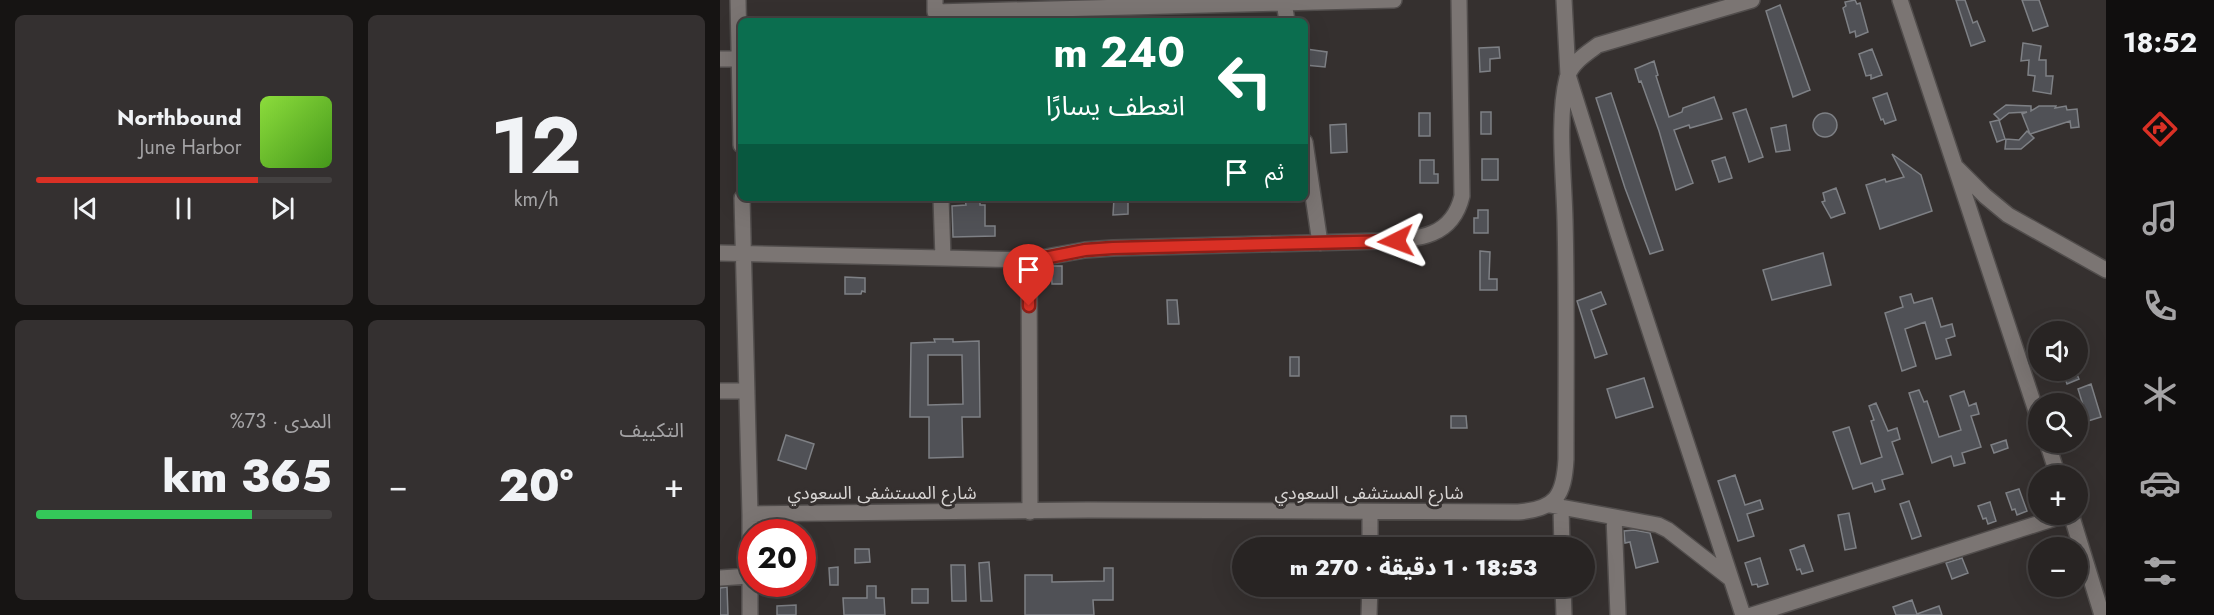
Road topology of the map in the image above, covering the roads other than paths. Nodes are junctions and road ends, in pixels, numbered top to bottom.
1 (738, 0) edge
2 (1394, 0) edge
3 (1459, 0) edge
4 (1564, 0) edge
5 (1752, 0) edge
6 (1900, 0) edge
7 (1284, 2) junction
8 (935, 11) edge
9 (738, 18) edge
10 (1287, 18) edge
11 (720, 59) edge
12 (738, 59) edge
13 (1568, 75) junction
14 (1308, 162) edge
15 (1955, 166) junction
16 (742, 201) edge
17 (941, 201) edge
18 (1320, 243) junction
19 (720, 253) edge
20 (744, 253) junction
21 (943, 258) junction
22 (1029, 261) junction
23 (2106, 270) edge
24 (720, 391) edge
25 (747, 391) junction
26 (2030, 393) edge
27 (1556, 506) junction
28 (1030, 512) junction
29 (1370, 513) junction
30 (750, 514) junction
31 (1614, 517) junction
32 (750, 519) edge
33 (2034, 525) edge
34 (2073, 525) edge
35 (1370, 537) edge
36 (1560, 537) edge
37 (738, 577) edge
38 (720, 578) edge
39 (1731, 579) junction
40 (750, 597) edge
41 (1370, 597) edge
42 (1563, 597) edge
43 (750, 615) edge
44 (1369, 615) edge
45 (1564, 615) edge
46 (1618, 615) edge
47 (1743, 615) edge
48 (1752, 615) edge
49 (2102, 615) edge

1 - 9 street
2 - 7 street
3 - 18 street
4 - 13 street
5 - 13 street
6 - 15 street
7 - 8 street
7 - 10 street
11 - 12 street
13 - 27 street
13 - 39 street
14 - 18 street
15 - 23 street
15 - 26 street
16 - 20 street
17 - 21 street
18 - 22 street
19 - 20 street
20 - 21 street
20 - 25 street
21 - 22 street
22 - 28 street
24 - 25 street
25 - 30 street
27 - 29 street, شارع المستشفى السعودي
27 - 31 street
27 - 36 street
28 - 29 street, شارع المستشفى السعودي
28 - 30 street, شارع المستشفى السعودي
29 - 35 street
30 - 32 street
31 - 39 street
31 - 46 street
33 - 48 street
34 - 49 street
37 - 38 street
39 - 47 street
40 - 43 street
41 - 44 street
42 - 45 street

